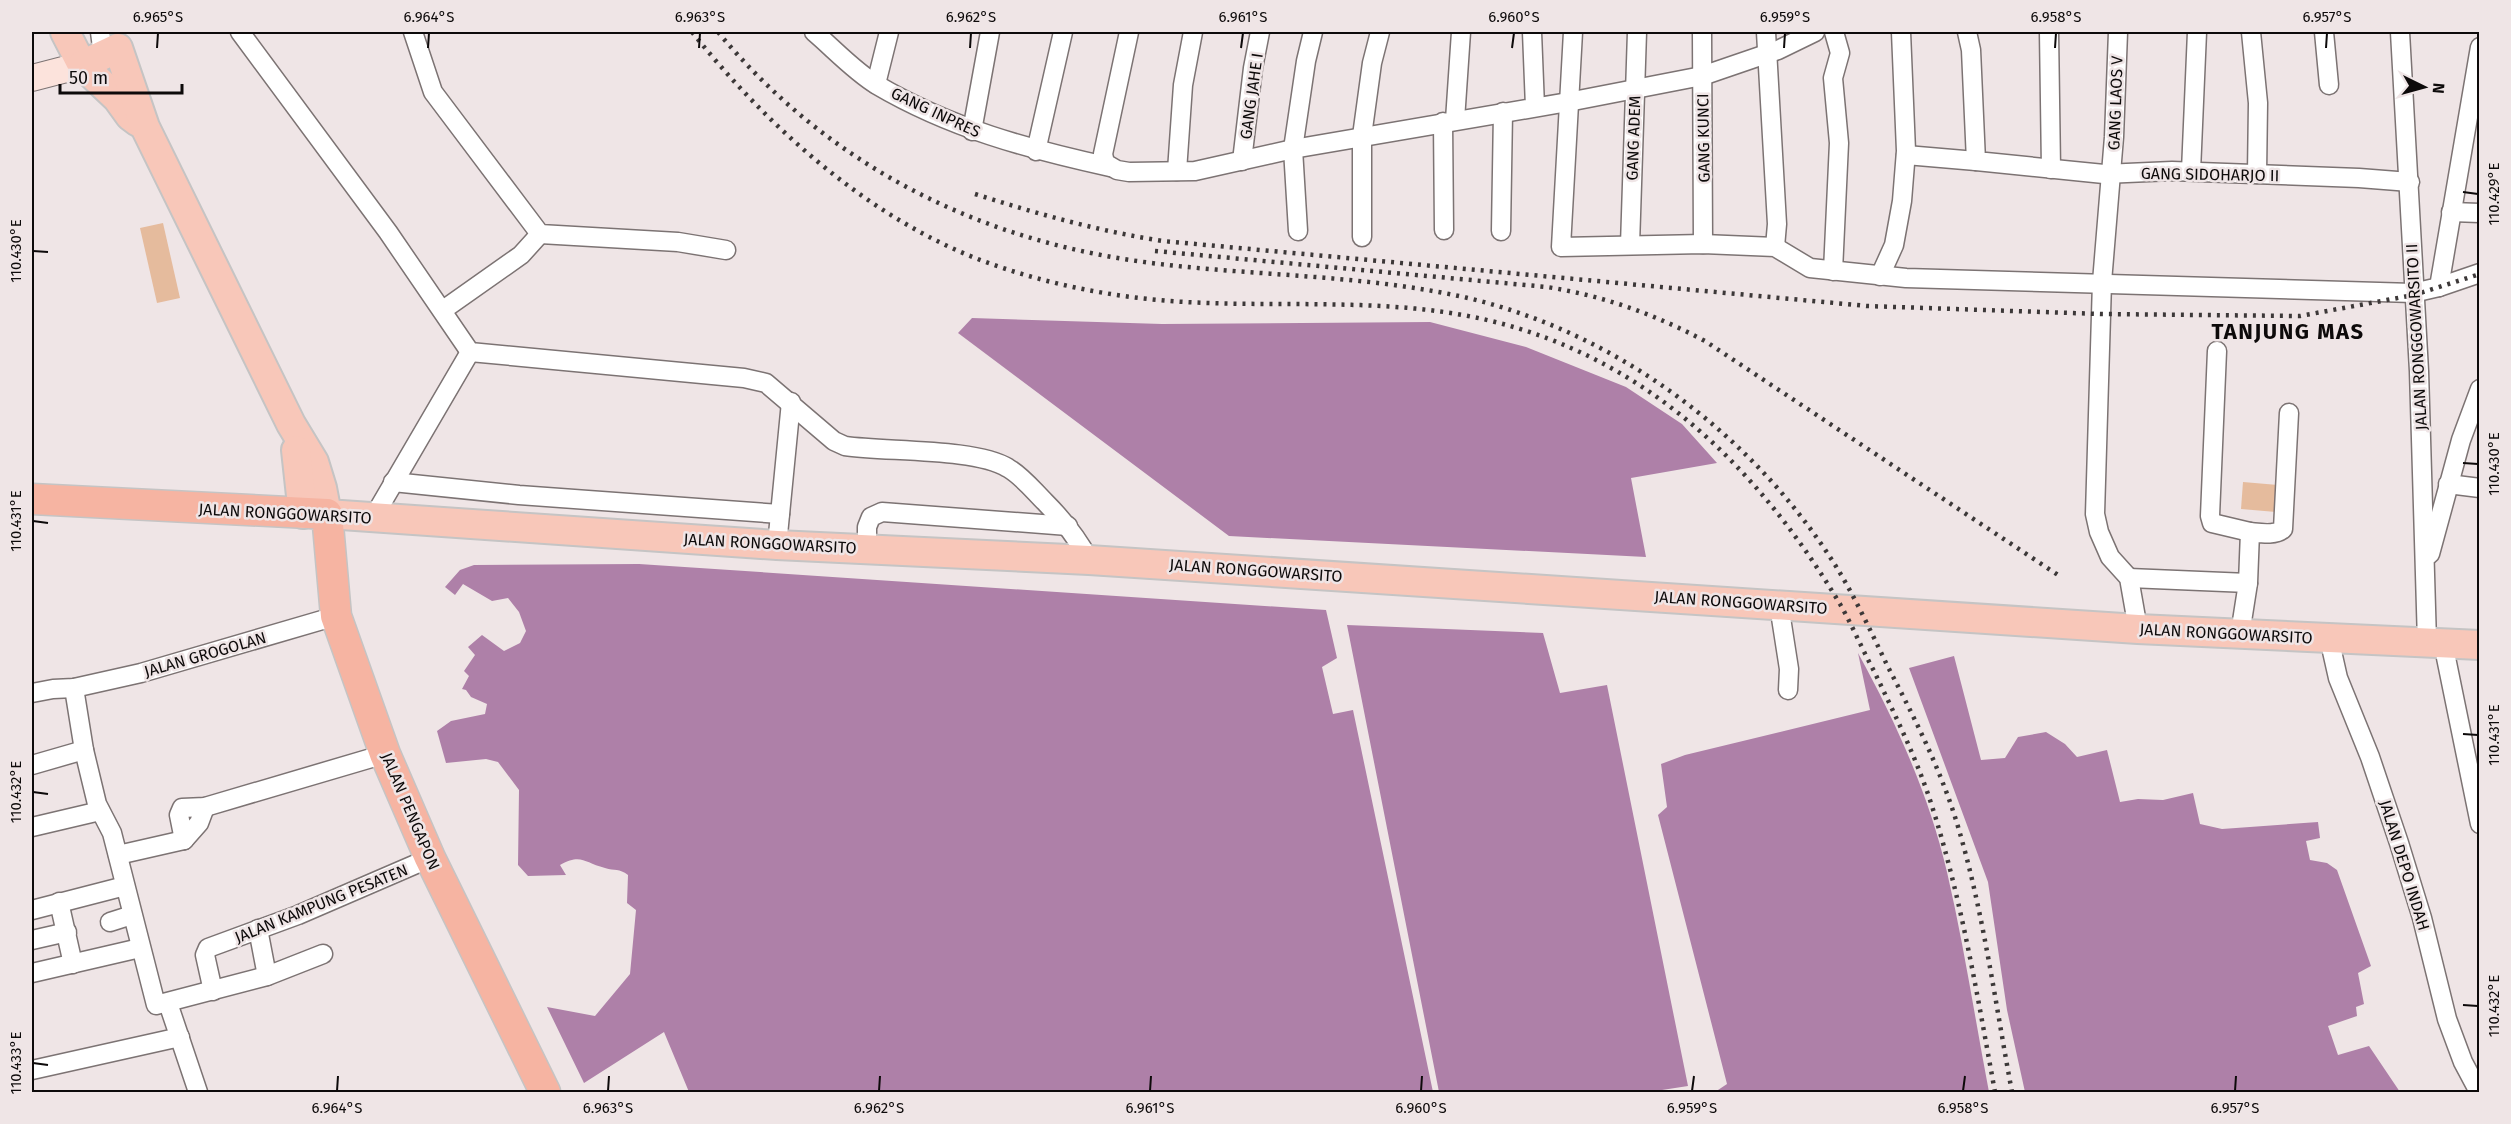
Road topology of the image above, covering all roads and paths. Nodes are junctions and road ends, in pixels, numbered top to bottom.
1 (65, 32) edge
2 (240, 32) edge
3 (413, 32) edge
4 (814, 32) edge
5 (889, 32) edge
6 (990, 32) edge
7 (1063, 32) edge
8 (1129, 32) edge
9 (1193, 32) edge
10 (1260, 32) edge
11 (1313, 32) edge
12 (1380, 32) edge
13 (1461, 32) edge
14 (1532, 32) edge
15 (1573, 32) edge
16 (1637, 32) edge
17 (1702, 32) edge
18 (1766, 32) edge
19 (1815, 32) edge
20 (1834, 32) edge
21 (1901, 32) edge
22 (1967, 32) edge
23 (2049, 32) edge
24 (2118, 32) edge
25 (2197, 32) edge
26 (2252, 32) edge
27 (2324, 32) edge
28 (2400, 32) edge
29 (101, 46) edge
30 (1766, 54) junction
31 (2479, 57) edge
32 (1702, 76) junction
33 (32, 78) edge
34 (876, 84) junction
35 (2329, 85) dead end
36 (1634, 90) junction
37 (1568, 102) junction
38 (1535, 107) junction
39 (1503, 112) junction
40 (1449, 121) junction
41 (144, 127) junction
42 (972, 131) junction
43 (1362, 136) junction
44 (1293, 149) junction
45 (1036, 151) junction
46 (1906, 155) junction
47 (1242, 160) junction
48 (1976, 160) junction
49 (1110, 167) junction
50 (2051, 169) junction
51 (1177, 171) junction
52 (2191, 171) junction
53 (2111, 174) junction
54 (2257, 174) junction
55 (2410, 183) junction
56 (2451, 212) junction
57 (2480, 213) edge
58 (1444, 230) dead end
59 (1298, 231) dead end
60 (1501, 231) dead end
61 (540, 234) junction
62 (1362, 237) dead end
63 (1703, 244) junction
64 (1630, 245) junction
65 (1775, 248) junction
66 (726, 250) dead end
67 (1833, 271) junction
68 (2480, 273) edge
69 (1880, 276) junction
70 (2102, 282) junction
71 (2439, 287) junction
72 (2415, 293) junction
73 (443, 310) junction
74 (2217, 351) dead end
75 (470, 352) junction
76 (2480, 389) edge
77 (791, 402) junction
78 (2289, 413) dead end
79 (393, 482) junction
80 (2448, 484) junction
81 (2480, 488) edge
82 (32, 499) edge
83 (315, 514) junction
84 (780, 514) junction
85 (373, 518) junction
86 (1068, 526) junction
87 (2250, 532) junction
88 (777, 545) junction
89 (867, 549) junction
90 (1089, 560) junction
91 (2424, 576) junction
92 (2129, 578) junction
93 (2247, 583) junction
94 (1779, 605) junction
95 (336, 616) junction
96 (2138, 629) junction
97 (2240, 634) junction
98 (2330, 638) junction
99 (2435, 643) junction
100 (2480, 645) edge
101 (74, 688) junction
102 (1788, 690) dead end
103 (32, 693) edge
104 (84, 750) junction
105 (386, 754) junction
106 (32, 765) edge
107 (100, 811) junction
108 (2480, 824) edge
109 (32, 827) edge
110 (118, 855) junction
111 (430, 858) junction
112 (125, 885) junction
113 (59, 902) junction
114 (32, 910) edge
115 (132, 915) junction
116 (110, 922) dead end
117 (258, 929) junction
118 (67, 932) junction
119 (32, 940) edge
120 (140, 948) junction
121 (323, 954) dead end
122 (74, 964) junction
123 (32, 973) edge
124 (267, 976) junction
125 (213, 991) junction
126 (168, 1003) junction
127 (180, 1037) junction
128 (32, 1070) edge
129 (198, 1092) edge
130 (545, 1092) edge
131 (2479, 1092) edge

1 - 29 main road
2 - 73 street
3 - 61 street
4 - 34 street, GANG INPRES
5 - 34 street
6 - 42 street
7 - 45 street
8 - 49 street
9 - 51 street
10 - 47 street, GANG JAHE I
11 - 44 street
12 - 43 street
13 - 40 street
14 - 38 street
15 - 37 street
16 - 36 street, GANG ADEM
17 - 32 street, GANG KUNCI
18 - 30 street
19 - 30 street, GANG INPRES
20 - 67 street
21 - 46 street
22 - 48 street
23 - 50 street
24 - 53 street, GANG LAOS V
25 - 52 street
26 - 54 street
27 - 35 street
28 - 55 street, JALAN RONGGOWARSITO II
29 - 33 main road
29 - 41 main road
29 - 41 main road
30 - 32 street, GANG INPRES
30 - 65 street
31 - 56 street
32 - 36 street, GANG INPRES
32 - 63 street, GANG KUNCI
34 - 42 street, GANG INPRES
36 - 37 street, GANG INPRES
36 - 64 street, GANG ADEM
37 - 38 street, GANG INPRES
37 - 64 street
38 - 39 street, GANG INPRES
39 - 40 street, GANG INPRES
39 - 60 street
40 - 43 street, GANG INPRES
40 - 58 street
41 - 83 main road
42 - 45 street, GANG INPRES
43 - 44 street, GANG INPRES
43 - 62 street
44 - 47 street, GANG INPRES
44 - 59 street
45 - 49 street, GANG INPRES
46 - 48 street, GANG SIDOHARJO II
46 - 69 street
47 - 51 street, GANG INPRES
48 - 50 street, GANG SIDOHARJO II
49 - 51 street, GANG INPRES
50 - 53 street, GANG SIDOHARJO II
52 - 53 street, GANG SIDOHARJO II
52 - 54 street, GANG SIDOHARJO II
53 - 70 street, GANG LAOS V
54 - 55 street, GANG SIDOHARJO II
55 - 72 street, JALAN RONGGOWARSITO II
56 - 57 street
56 - 71 street
61 - 66 street
61 - 73 street
63 - 64 street
63 - 65 street
65 - 67 street
67 - 69 street
68 - 71 street
69 - 70 street
70 - 72 street
70 - 92 street, GANG LAOS V
71 - 72 street
72 - 91 street, JALAN RONGGOWARSITO II
73 - 75 street
74 - 87 street
75 - 77 street
75 - 79 street
76 - 80 street
77 - 84 street
77 - 86 street
78 - 87 street
79 - 84 street
79 - 85 street
80 - 81 street
80 - 91 street
82 - 83 highway, JALAN RONGGOWARSITO
83 - 85 main road, JALAN RONGGOWARSITO
83 - 95 highway, JALAN PENGAPON
84 - 88 street
85 - 88 main road, JALAN RONGGOWARSITO
86 - 89 street
86 - 90 street
87 - 93 street
88 - 89 main road, JALAN RONGGOWARSITO
89 - 90 main road, JALAN RONGGOWARSITO
90 - 94 main road, JALAN RONGGOWARSITO
91 - 99 street, JALAN RONGGOWARSITO II
92 - 93 street
92 - 96 street
93 - 97 street
94 - 96 main road, JALAN RONGGOWARSITO
94 - 102 street
95 - 101 street, JALAN GROGOLAN
95 - 105 highway, JALAN PENGAPON
96 - 97 main road, JALAN RONGGOWARSITO
97 - 98 main road, JALAN RONGGOWARSITO
98 - 99 main road, JALAN RONGGOWARSITO
98 - 131 street, JALAN DEPO INDAH
99 - 100 main road, JALAN RONGGOWARSITO
99 - 108 street, JALAN RONGGOWARSITO II
101 - 103 street, JALAN GROGOLAN
101 - 104 street
104 - 106 street
104 - 107 street
105 - 110 street
105 - 111 highway, JALAN PENGAPON
107 - 109 street
107 - 110 street
110 - 112 street
111 - 117 street, JALAN KAMPUNG PESATEN
111 - 130 highway, JALAN PENGAPON
112 - 113 street
112 - 115 street
113 - 114 street
113 - 118 street
115 - 116 street
115 - 120 street
117 - 124 street
117 - 125 street, JALAN KAMPUNG PESATEN
118 - 119 street
118 - 122 street
120 - 122 street
120 - 126 street
121 - 124 street
122 - 123 street
124 - 125 street
125 - 126 street
126 - 127 street
127 - 128 street
127 - 129 street

